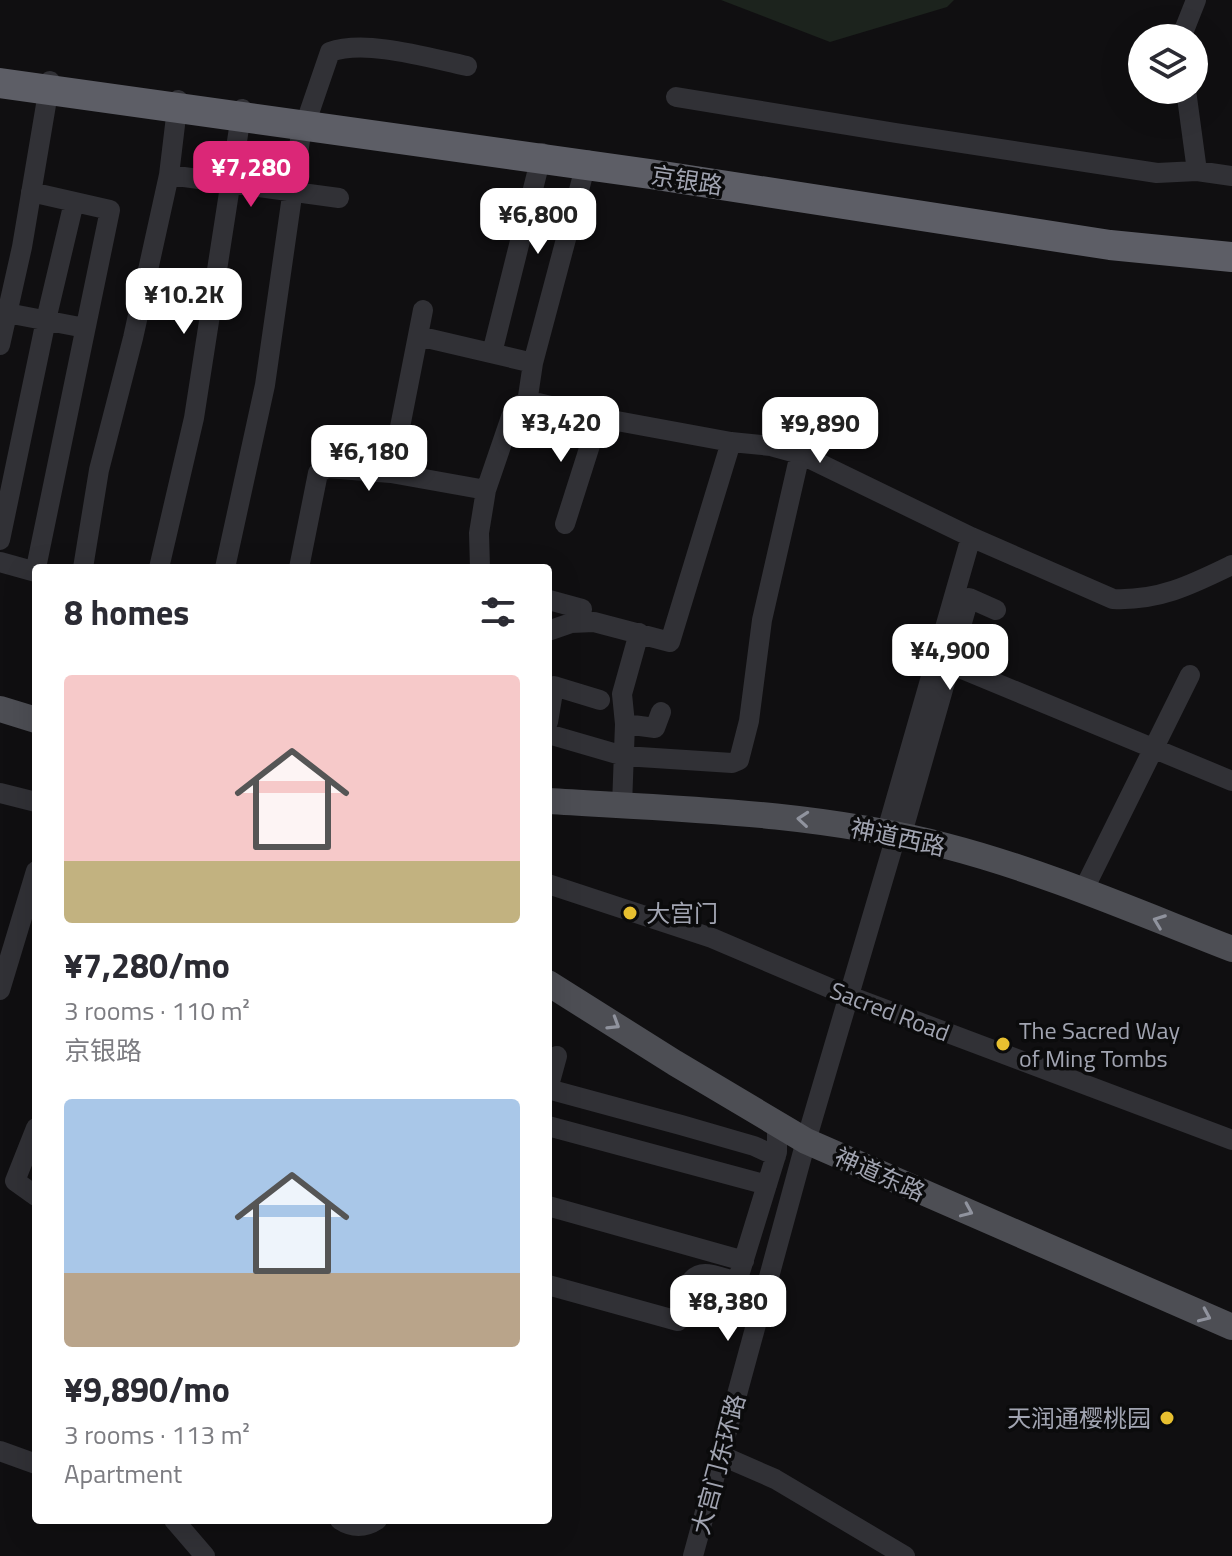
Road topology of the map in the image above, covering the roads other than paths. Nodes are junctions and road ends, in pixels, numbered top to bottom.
1 (1196, 0) edge
2 (1187, 24) edge
3 (467, 66) dead end
4 (0, 74) edge
5 (0, 83) edge
6 (49, 85) junction
7 (676, 97) dead end
8 (178, 104) junction
9 (1188, 104) edge
10 (241, 113) junction
11 (304, 122) junction
12 (541, 156) junction
13 (586, 162) junction
14 (1197, 171) junction
15 (169, 175) junction
16 (1232, 176) edge
17 (231, 184) junction
18 (31, 192) junction
19 (292, 192) junction
20 (339, 198) dead end
21 (74, 202) junction
22 (1232, 246) edge
23 (1232, 257) edge
24 (423, 310) dead end
25 (7, 313) junction
26 (46, 320) junction
27 (85, 328) junction
28 (418, 336) junction
29 (0, 345) edge
30 (492, 353) junction
31 (533, 363) junction
32 (527, 403) junction
33 (599, 417) junction
34 (731, 442) junction
35 (800, 454) junction
36 (391, 473) junction
37 (486, 490) junction
38 (565, 524) dead end
39 (971, 537) junction
40 (0, 540) edge
41 (0, 562) edge
42 (37, 564) edge
43 (84, 564) edge
44 (160, 564) edge
45 (226, 564) edge
46 (300, 564) edge
47 (480, 564) edge
48 (1232, 565) edge
49 (32, 571) edge
50 (552, 601) edge
51 (582, 609) dead end
52 (996, 610) dead end
53 (552, 630) edge
54 (639, 633) junction
55 (950, 664) junction
56 (1190, 675) dead end
57 (552, 698) edge
58 (600, 700) dead end
59 (0, 709) edge
60 (661, 712) dead end
61 (32, 719) edge
62 (625, 724) junction
63 (552, 735) edge
64 (1154, 749) junction
65 (624, 756) junction
66 (1232, 781) edge
67 (0, 793) edge
68 (32, 801) edge
69 (552, 801) edge
70 (622, 806) junction
71 (894, 835) junction
72 (32, 884) edge
73 (552, 885) edge
74 (1083, 891) junction
75 (1232, 949) edge
76 (1, 984) edge
77 (552, 985) edge
78 (850, 996) junction
79 (557, 1056) dead end
80 (552, 1074) edge
81 (552, 1090) edge
82 (777, 1124) junction
83 (552, 1127) edge
84 (32, 1138) edge
85 (1232, 1140) edge
86 (806, 1141) junction
87 (776, 1156) junction
88 (767, 1185) junction
89 (32, 1193) edge
90 (552, 1207) edge
91 (744, 1261) junction
92 (737, 1282) junction
93 (552, 1286) edge
94 (765, 1290) junction
95 (1232, 1327) edge
96 (0, 1451) edge
97 (720, 1455) junction
98 (32, 1463) edge
99 (164, 1524) edge
100 (177, 1524) edge
101 (347, 1524) edge
102 (371, 1524) edge
103 (191, 1556) edge
104 (205, 1556) edge
105 (693, 1556) edge
106 (905, 1556) edge

1 - 2 street
3 - 11 street
4 - 6 highway, 京银路
5 - 6 highway, 京银路
6 - 8 highway, 京银路
6 - 18 street
7 - 14 street
8 - 10 highway, 京银路
8 - 15 street
9 - 14 street
10 - 11 highway, 京银路
10 - 17 street
11 - 12 highway, 京银路
11 - 19 street
12 - 13 highway, 京银路
12 - 30 street
13 - 22 highway, 京银路
13 - 23 highway, 京银路
13 - 31 street
14 - 16 street
15 - 17 street
15 - 43 street
17 - 19 street
17 - 44 street
18 - 21 street
18 - 25 street
19 - 20 street
19 - 45 street
21 - 26 street
21 - 27 street
24 - 28 street
25 - 26 street
25 - 29 street
26 - 27 street
26 - 40 street
27 - 42 street
28 - 30 street
28 - 36 street
30 - 31 street
31 - 32 street
32 - 33 street
32 - 37 street
33 - 34 street
33 - 38 street
34 - 35 street
34 - 54 street
35 - 39 street
35 - 65 street
36 - 37 street
36 - 46 street
37 - 47 street
39 - 48 street
39 - 71 street
41 - 49 street
50 - 51 street
52 - 55 street
53 - 54 street
54 - 62 street
55 - 64 street
55 - 71 street
56 - 64 street
57 - 58 street
59 - 61 main road
60 - 62 street
62 - 65 street
63 - 65 street
64 - 66 street
64 - 74 street
65 - 70 street
67 - 68 street
69 - 70 main road, 神道西路
71 -> 70 main road, 神道西路
71 - 74 main road, 神道西路
71 - 78 street, 大宫门东环路
72 - 76 street
73 - 78 street, Sacred Road
75 -> 74 main road, 神道西路
77 -> 82 main road, 神道东路
78 - 85 street, Sacred Road
78 - 86 street, 大宫门东环路
79 - 80 street
81 - 87 street
82 - 86 main road, 神道东路
82 - 87 street
83 - 88 street
84 - 89 street
86 - 94 street, 大宫门东环路
86 -> 95 main road, 神道东路
87 - 88 street
88 - 91 street
90 - 91 street
91 - 92 street
92 - 93 street
92 - 94 street
94 - 97 street, 大宫门东环路
96 - 98 street
97 - 105 street, 大宫门东环路
97 - 106 street
99 - 103 street
100 - 104 street
101 - 102 street

